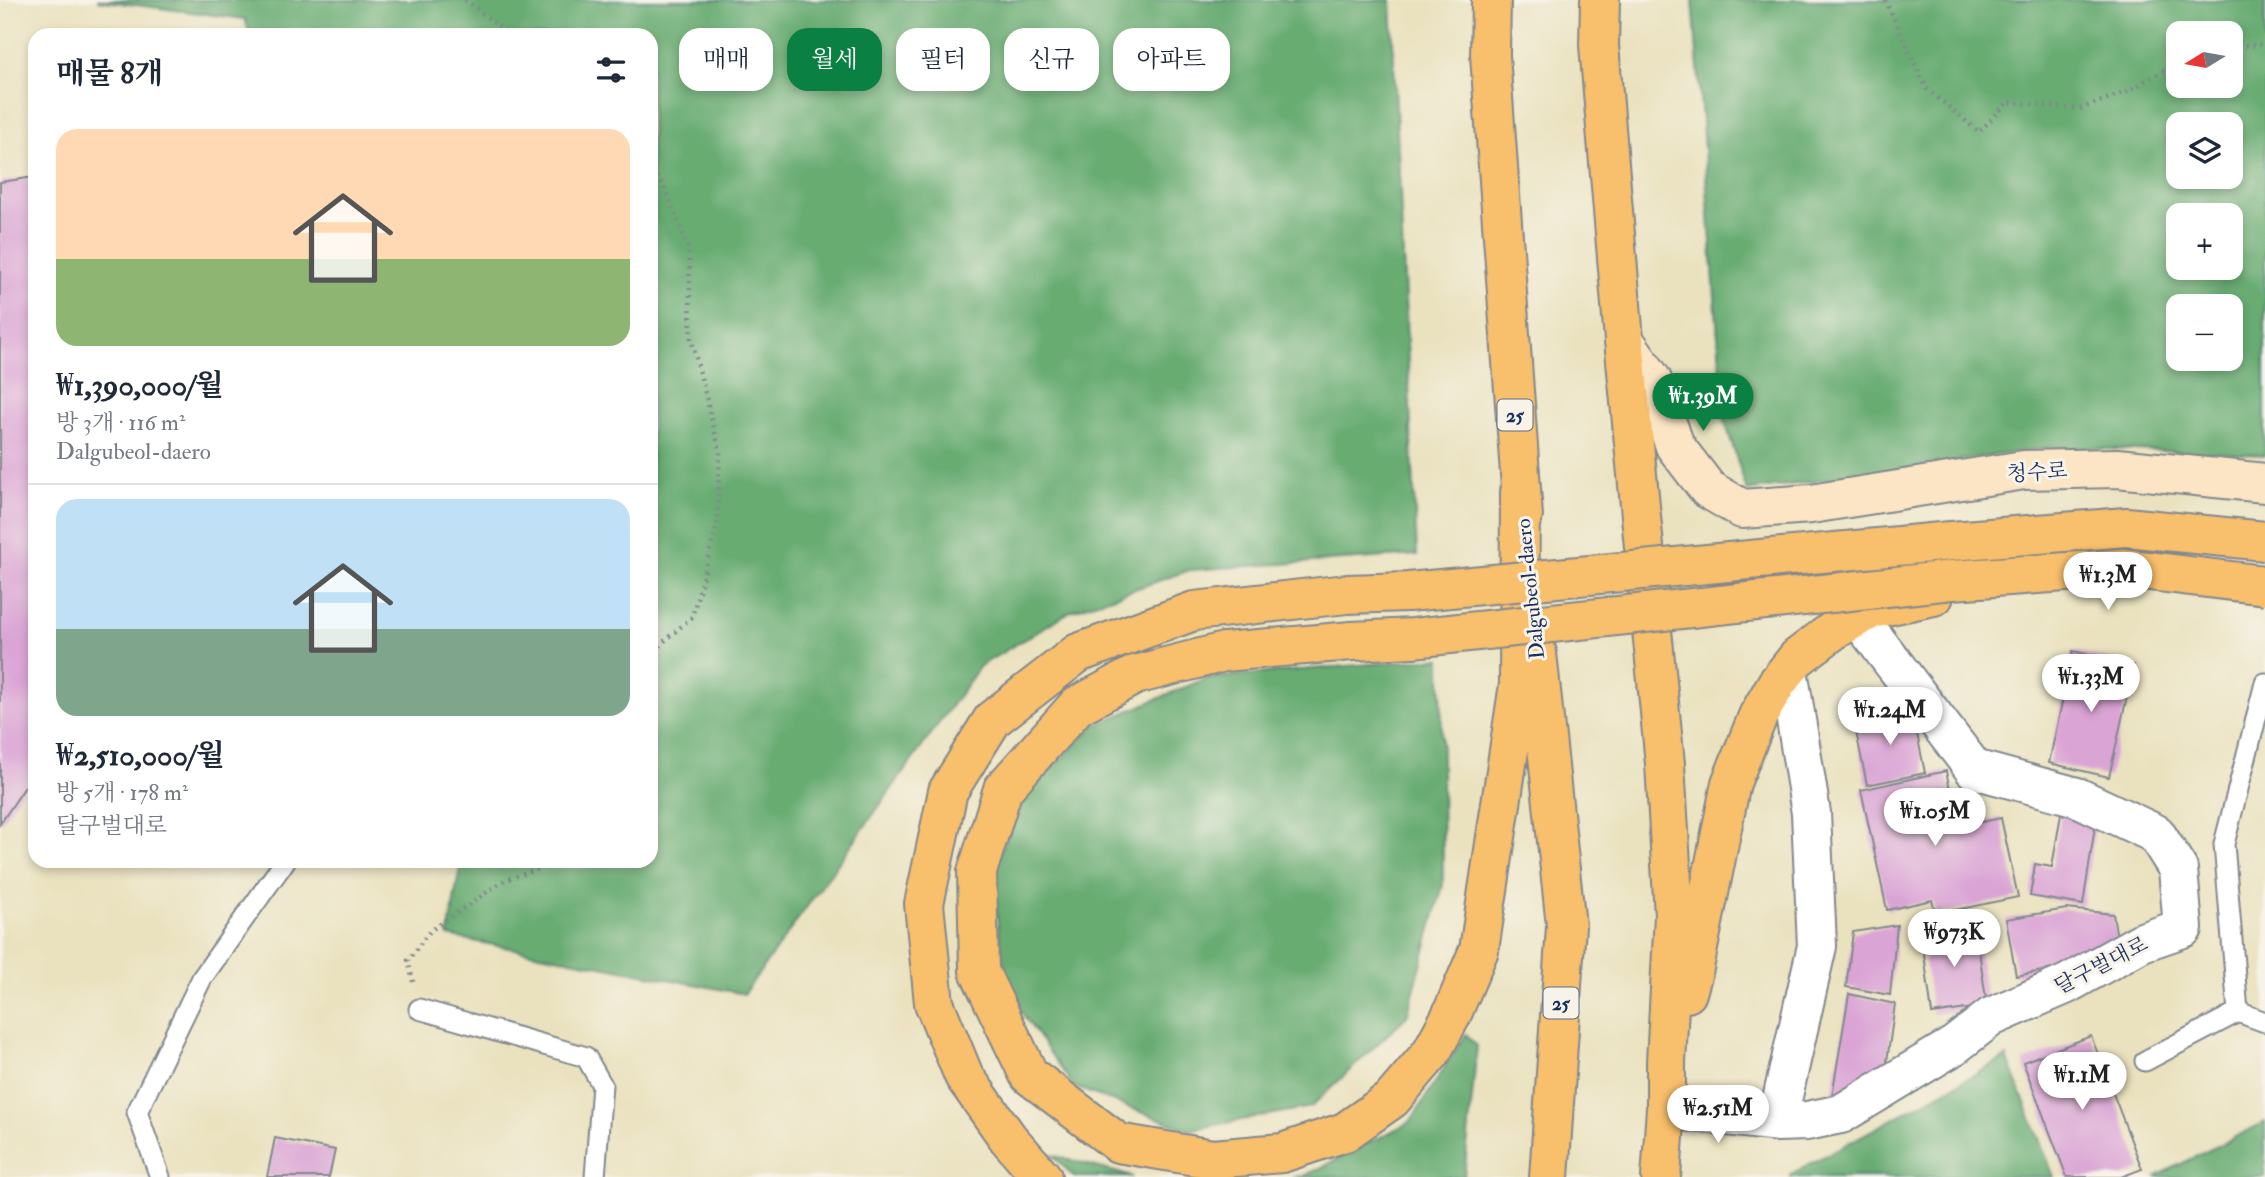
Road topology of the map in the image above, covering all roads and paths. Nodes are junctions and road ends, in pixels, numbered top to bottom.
1 (465, 0) edge
2 (1491, 0) edge
3 (1600, 0) edge
4 (1885, 0) edge
5 (501, 28) edge
6 (2265, 44) edge
7 (2244, 46) edge
8 (2166, 69) edge
9 (658, 179) edge
10 (1624, 340) junction
11 (2265, 483) edge
12 (1520, 492) junction
13 (2265, 541) edge
14 (2265, 585) edge
15 (2265, 599) edge
16 (1858, 617) junction
17 (658, 647) edge
18 (1788, 670) junction
19 (2265, 683) edge
20 (280, 868) edge
21 (542, 868) edge
22 (419, 1009) joint
23 (2238, 1012) junction
24 (2265, 1022) edge
25 (2145, 1061) dead end
26 (1666, 1062) junction
27 (1666, 1109) junction
28 (1777, 1122) junction
29 (160, 1177) edge
30 (595, 1177) edge
31 (1042, 1177) edge
32 (1549, 1177) edge
33 (1661, 1177) edge

1 - 5 path
2 - 12 main road, Dalgubeol-daero / 25
3 - 10 main road
4 - 8 path
6 - 7 path
9 - 17 path
10 - 11 main road, 청수로
10 - 26 main road
12 - 14 main road, bridge
12 - 32 main road, Dalgubeol-daero / 25
13 - 31 main road, bridge
15 - 16 main road
16 - 18 main road
16 - 28 street, 달구벌대로
18 - 26 main road
18 - 28 street
19 - 23 lane
20 - 29 lane
21 - 22 path
22 - 30 lane
23 - 24 lane
23 - 25 lane
26 - 27 main road
27 - 28 street, 달구벌대로
27 - 33 main road

